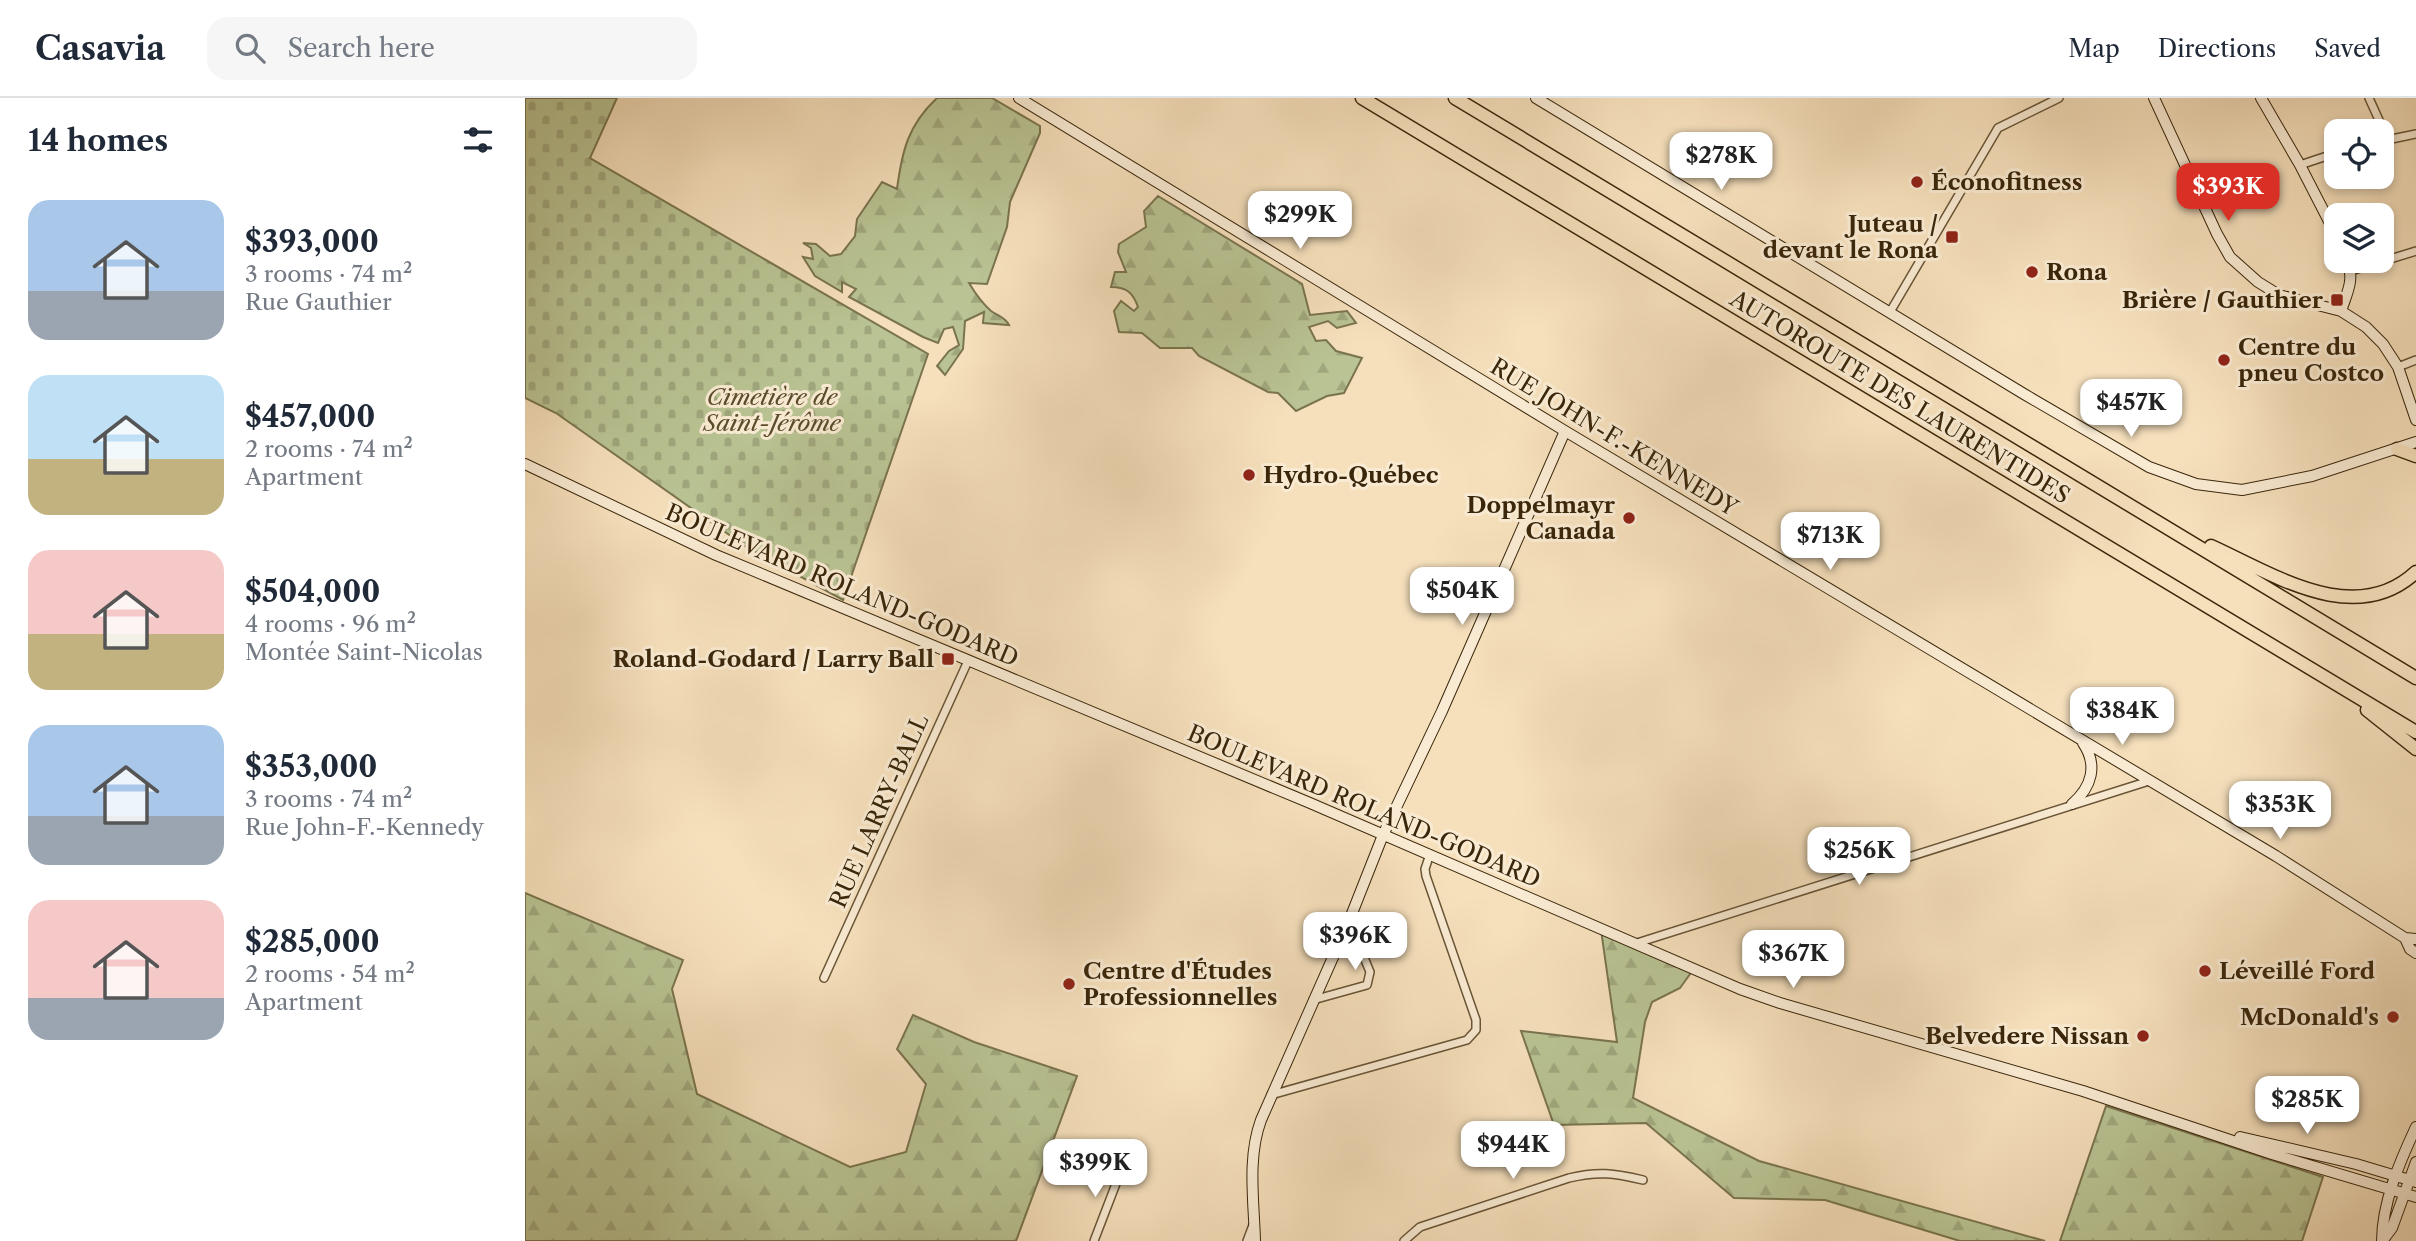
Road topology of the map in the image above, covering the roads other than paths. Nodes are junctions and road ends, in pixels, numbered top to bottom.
1 (1019, 98) edge
2 (1362, 98) edge
3 (1455, 98) edge
4 (1536, 98) edge
5 (2059, 98) edge
6 (2154, 98) edge
7 (2261, 98) edge
8 (2369, 98) edge
9 (2377, 119) edge
10 (2416, 134) edge
11 (2394, 139) edge
12 (2324, 157) edge
13 (2300, 165) junction
14 (2324, 212) edge
15 (2416, 251) edge
16 (2394, 258) edge
17 (2351, 273) edge
18 (2341, 311) junction
19 (1889, 312) junction
20 (2416, 360) edge
21 (2398, 367) junction
22 (2404, 381) junction
23 (2416, 398) edge
24 (2416, 420) edge
25 (1565, 431) junction
26 (2416, 442) edge
27 (2397, 449) junction
28 (2416, 456) edge
29 (525, 464) edge
30 (2160, 523) junction
31 (2416, 572) edge
32 (968, 661) junction
33 (2416, 678) edge
34 (2328, 679) junction
35 (2416, 732) edge
36 (2080, 740) junction
37 (2416, 749) edge
38 (2148, 781) junction
39 (2072, 804) junction
40 (1383, 835) junction
41 (1430, 854) junction
42 (1349, 921) junction
43 (2410, 938) edge
44 (1637, 943) junction
45 (2416, 953) edge
46 (824, 978) dead end
47 (1312, 1001) junction
48 (1270, 1095) junction
49 (2416, 1126) edge
50 (2208, 1131) junction
51 (2416, 1162) edge
52 (1122, 1168) dead end
53 (2396, 1176) junction
54 (1643, 1180) dead end
55 (2413, 1181) edge
56 (2392, 1189) junction
57 (2404, 1193) junction
58 (2416, 1197) edge
59 (1255, 1219) junction
60 (1094, 1241) edge
61 (1247, 1241) edge
62 (1255, 1241) edge
63 (1404, 1241) edge
64 (2383, 1241) edge

1 - 25 street, RUE JOHN-F.-KENNEDY
2 - 34 highway, AUTOROUTE DES LAURENTIDES
3 - 30 highway, AUTOROUTE DES LAURENTIDES
4 - 19 street
5 - 19 street
6 - 18 street
7 - 13 street
8 - 9 street
10 - 11 street
12 - 13 street
13 - 14 street
15 - 16 street
17 - 18 street
18 - 21 street
19 - 27 street
20 - 21 street
21 - 22 street
22 - 23 street
22 - 24 street
25 - 36 street, RUE JOHN-F.-KENNEDY
25 - 40 street
26 - 27 street
27 - 28 highway
29 - 32 street, BOULEVARD ROLAND-GODARD
30 - 31 highway
30 - 33 highway, AUTOROUTE DES LAURENTIDES
32 - 40 street, BOULEVARD ROLAND-GODARD
32 - 46 street, RUE LARRY-BALL
34 - 35 highway, AUTOROUTE DES LAURENTIDES
34 - 37 highway
36 - 38 street, RUE JOHN-F.-KENNEDY
36 - 39 street
38 - 39 street
38 - 43 street, RUE JOHN-F.-KENNEDY
39 - 44 street
40 - 41 street, BOULEVARD ROLAND-GODARD
40 - 42 street
41 - 44 street, BOULEVARD ROLAND-GODARD
41 - 48 street
42 - 47 street
42 - 47 street
43 - 45 street, RUE JOHN-F.-KENNEDY
44 - 50 street, BOULEVARD ROLAND-GODARD
47 - 48 street
48 - 59 street
49 - 53 street
50 - 53 street, BOULEVARD ROLAND-GODARD
50 - 56 street, BOULEVARD ROLAND-GODARD
51 - 55 street
52 - 60 street
53 - 55 street, BOULEVARD ROLAND-GODARD
53 - 56 street
54 - 63 street
55 - 57 street
56 - 57 street, BOULEVARD ROLAND-GODARD
56 - 64 street
57 - 58 street, BOULEVARD ROLAND-GODARD
57 - 64 street
59 - 61 street
59 - 62 street

